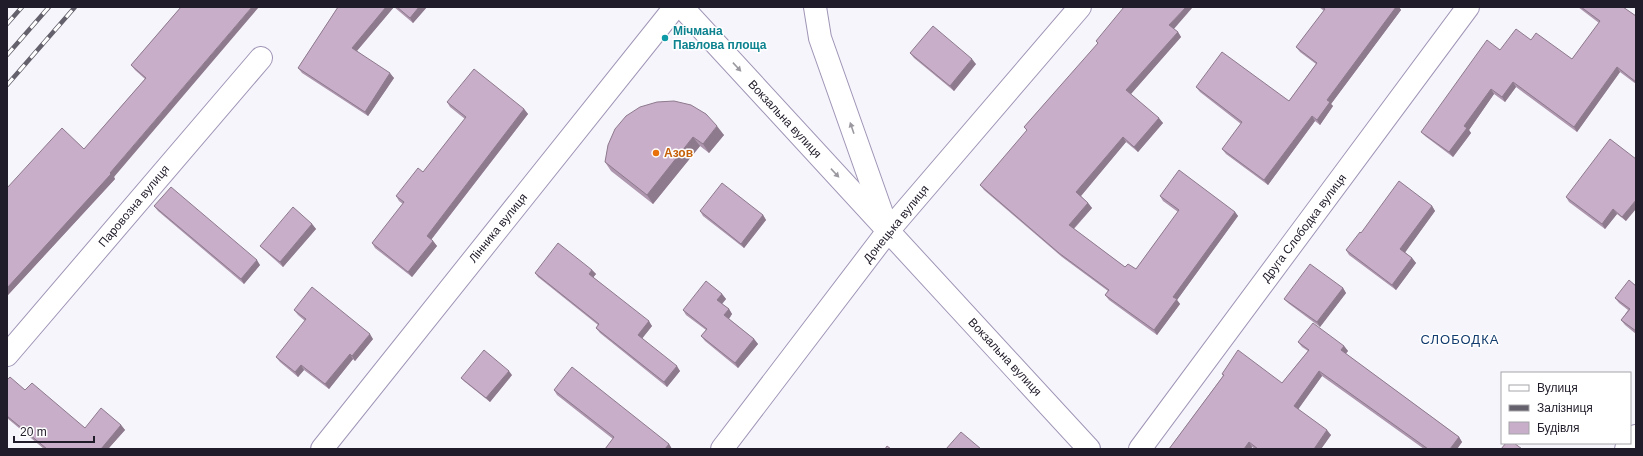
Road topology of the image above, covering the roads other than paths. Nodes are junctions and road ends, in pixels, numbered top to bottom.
1 (675, 7) edge
2 (682, 7) edge
3 (815, 7) edge
4 (1080, 7) edge
5 (1468, 7) edge
6 (260, 58) dead end
7 (888, 231) junction
8 (7, 355) edge
9 (322, 449) edge
10 (722, 449) edge
11 (1089, 449) edge
12 (1140, 449) edge

1 - 9 street, Лінника вулиця
2 -> 7 street, Вокзальна вулиця
7 -> 3 street, Вокзальна вулиця
4 - 7 street, Донецька вулиця
5 - 12 street, Друга Слободка вулиця
6 - 8 street, Паровозна вулиця
7 - 10 street, Донецька вулиця
7 - 11 street, Вокзальна вулиця

